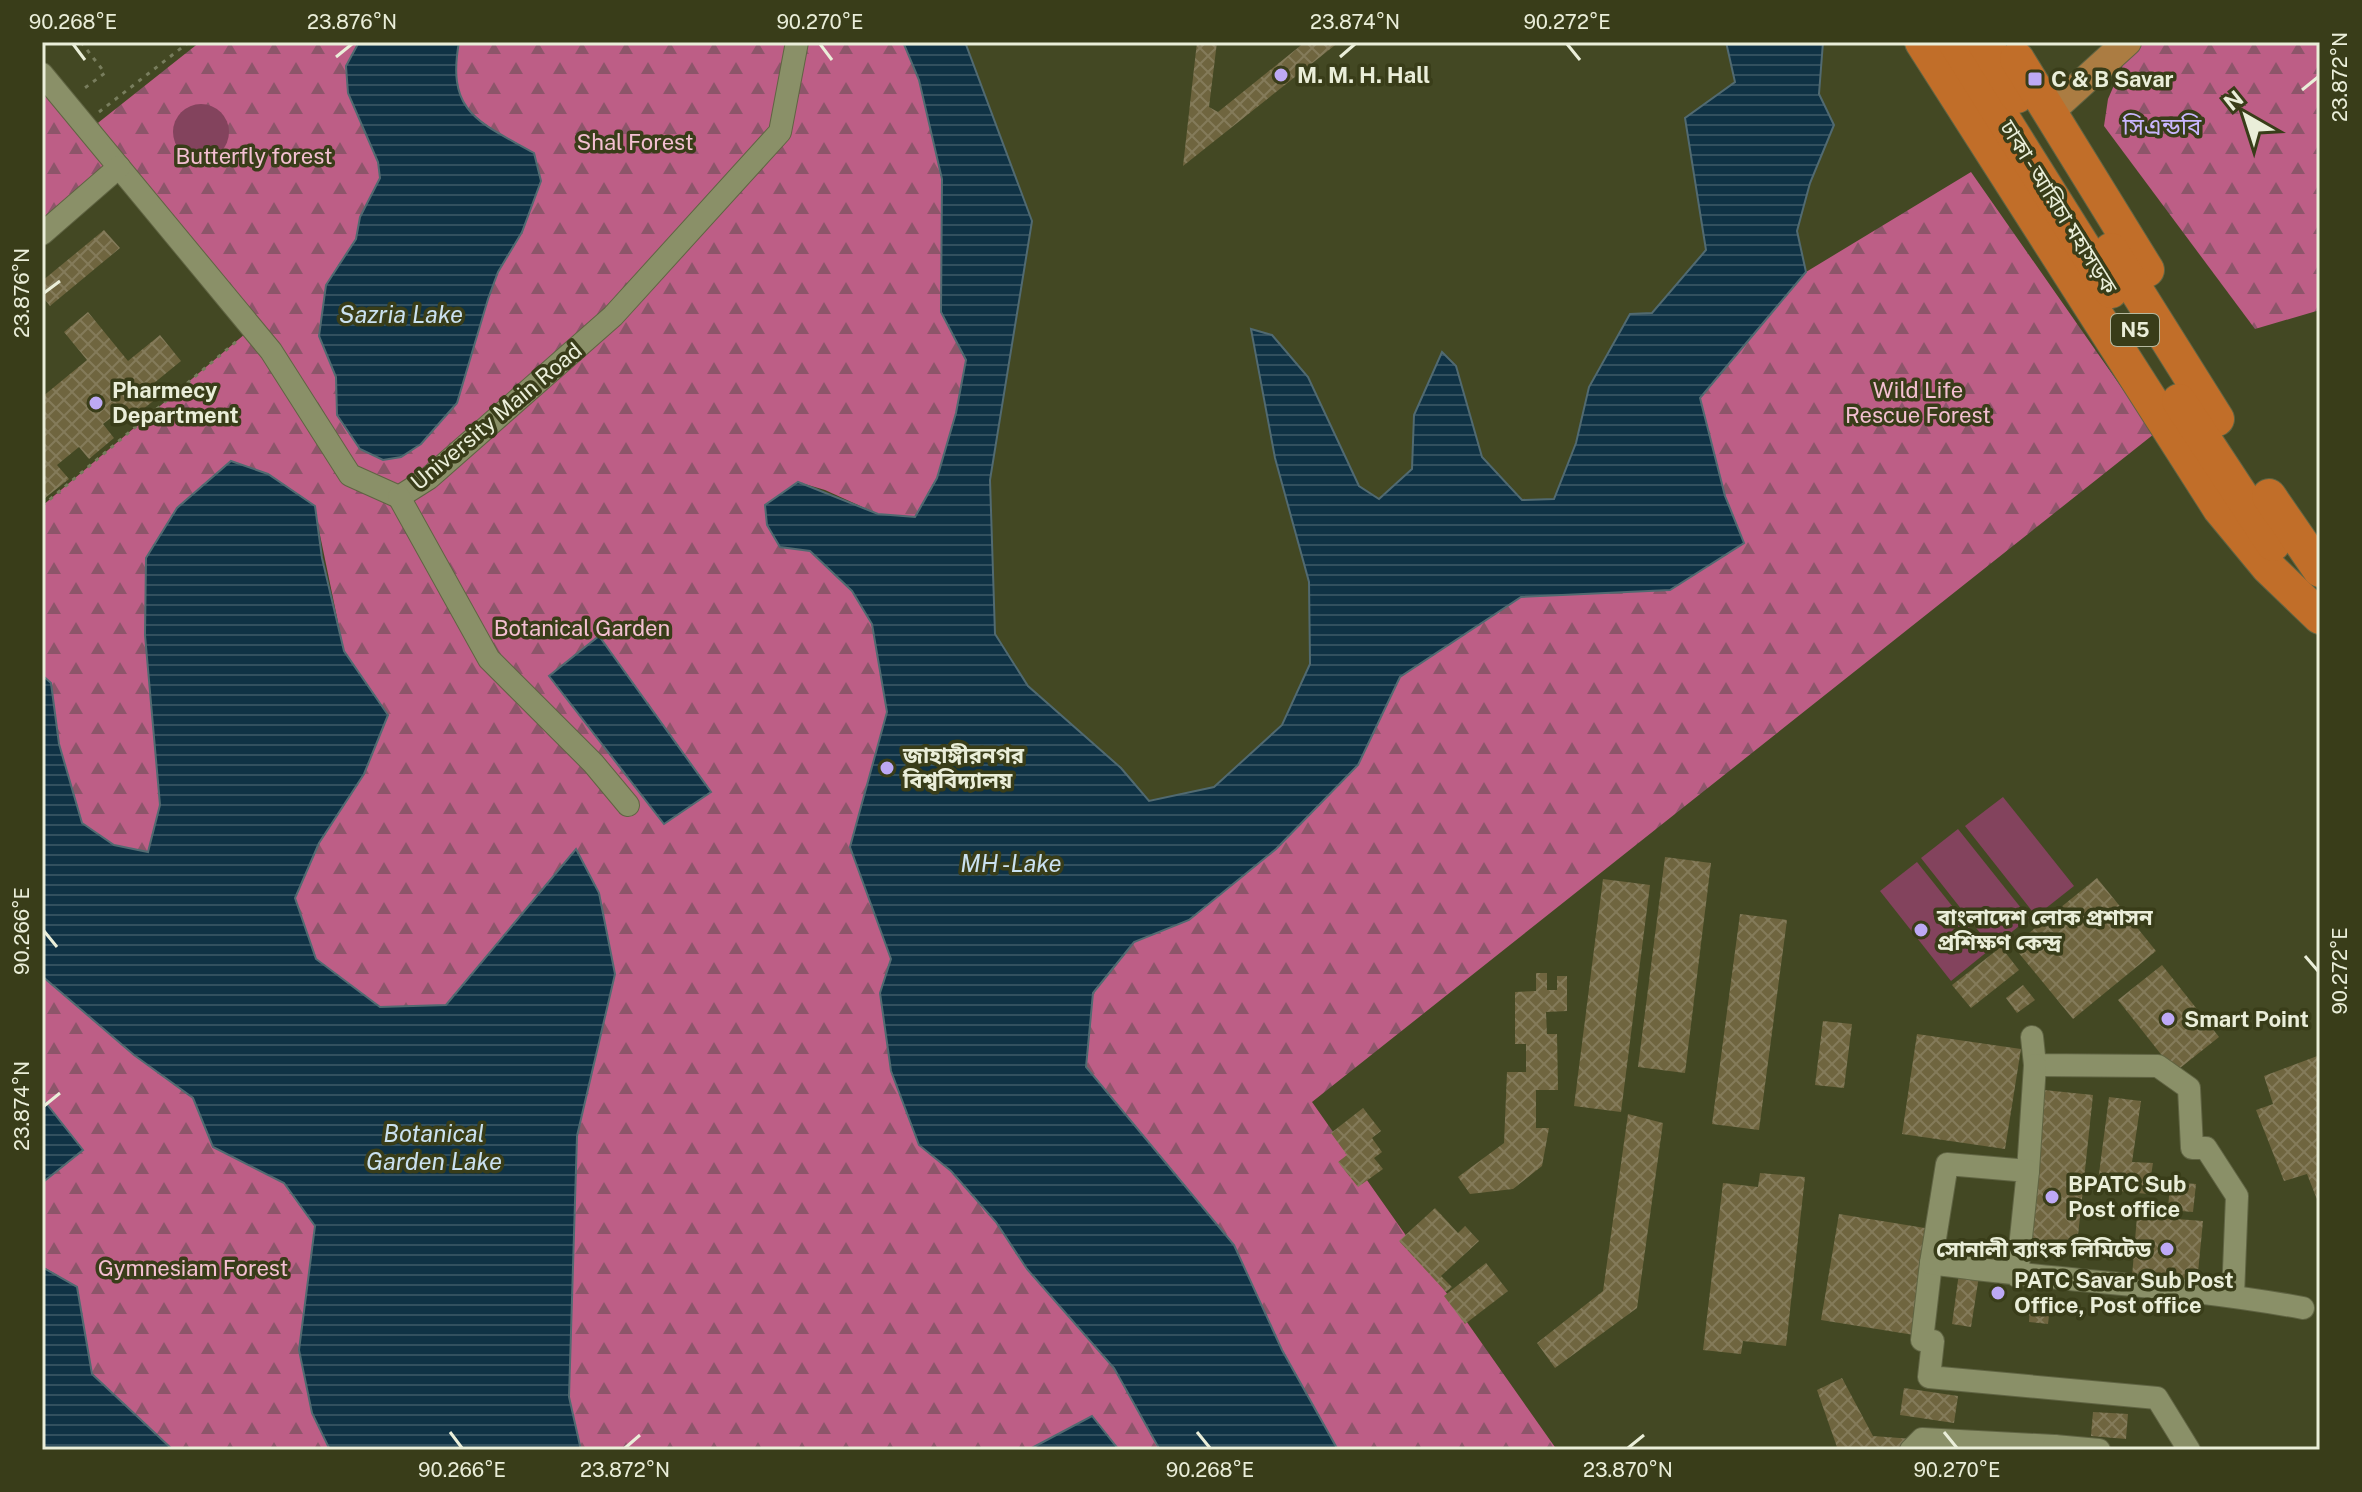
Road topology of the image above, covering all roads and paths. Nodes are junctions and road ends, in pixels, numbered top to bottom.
1 (81, 42) edge
2 (189, 42) edge
3 (797, 42) edge
4 (1922, 42) edge
5 (1955, 42) edge
6 (1984, 42) edge
7 (2006, 42) edge
8 (2127, 42) edge
9 (42, 74) edge
10 (65, 102) junction
11 (2050, 112) junction
12 (83, 124) junction
13 (119, 167) junction
14 (42, 234) edge
15 (252, 329) junction
16 (2221, 425) junction
17 (399, 497) junction
18 (42, 506) edge
19 (2320, 570) edge
20 (2320, 616) edge
21 (628, 805) dead end
22 (2032, 1037) dead end
23 (2035, 1065) junction
24 (2028, 1171) junction
25 (1931, 1263) junction
26 (2017, 1276) junction
27 (2233, 1295) junction
28 (2303, 1308) dead end
29 (2054, 1448) edge
30 (1911, 1450) edge
31 (2099, 1450) edge
32 (2189, 1450) edge

1 - 10 path
2 - 12 path
3 - 17 street, University Main Road
4 - 20 highway
5 - 20 highway, ঢাকা - আরিচা মহাসড়ক / N5
6 - 16 highway, ঢাকা - আরিচা মহাসড়ক / N5
7 - 11 highway
8 - 11 main road
9 - 10 street, University Main Road
10 - 12 street, University Main Road
11 - 16 highway
12 - 13 street, University Main Road
13 - 14 street
13 - 15 street, University Main Road
15 - 17 street, University Main Road
15 - 18 path
16 - 19 highway, ঢাকা - আরিচা মহাসড়ক / N5
17 - 21 street
22 - 23 street
23 - 24 street
23 - 27 street
24 - 25 street
24 - 26 street
25 - 26 street
25 - 32 street
26 - 27 street
27 - 28 street
29 - 30 street
29 - 31 street

